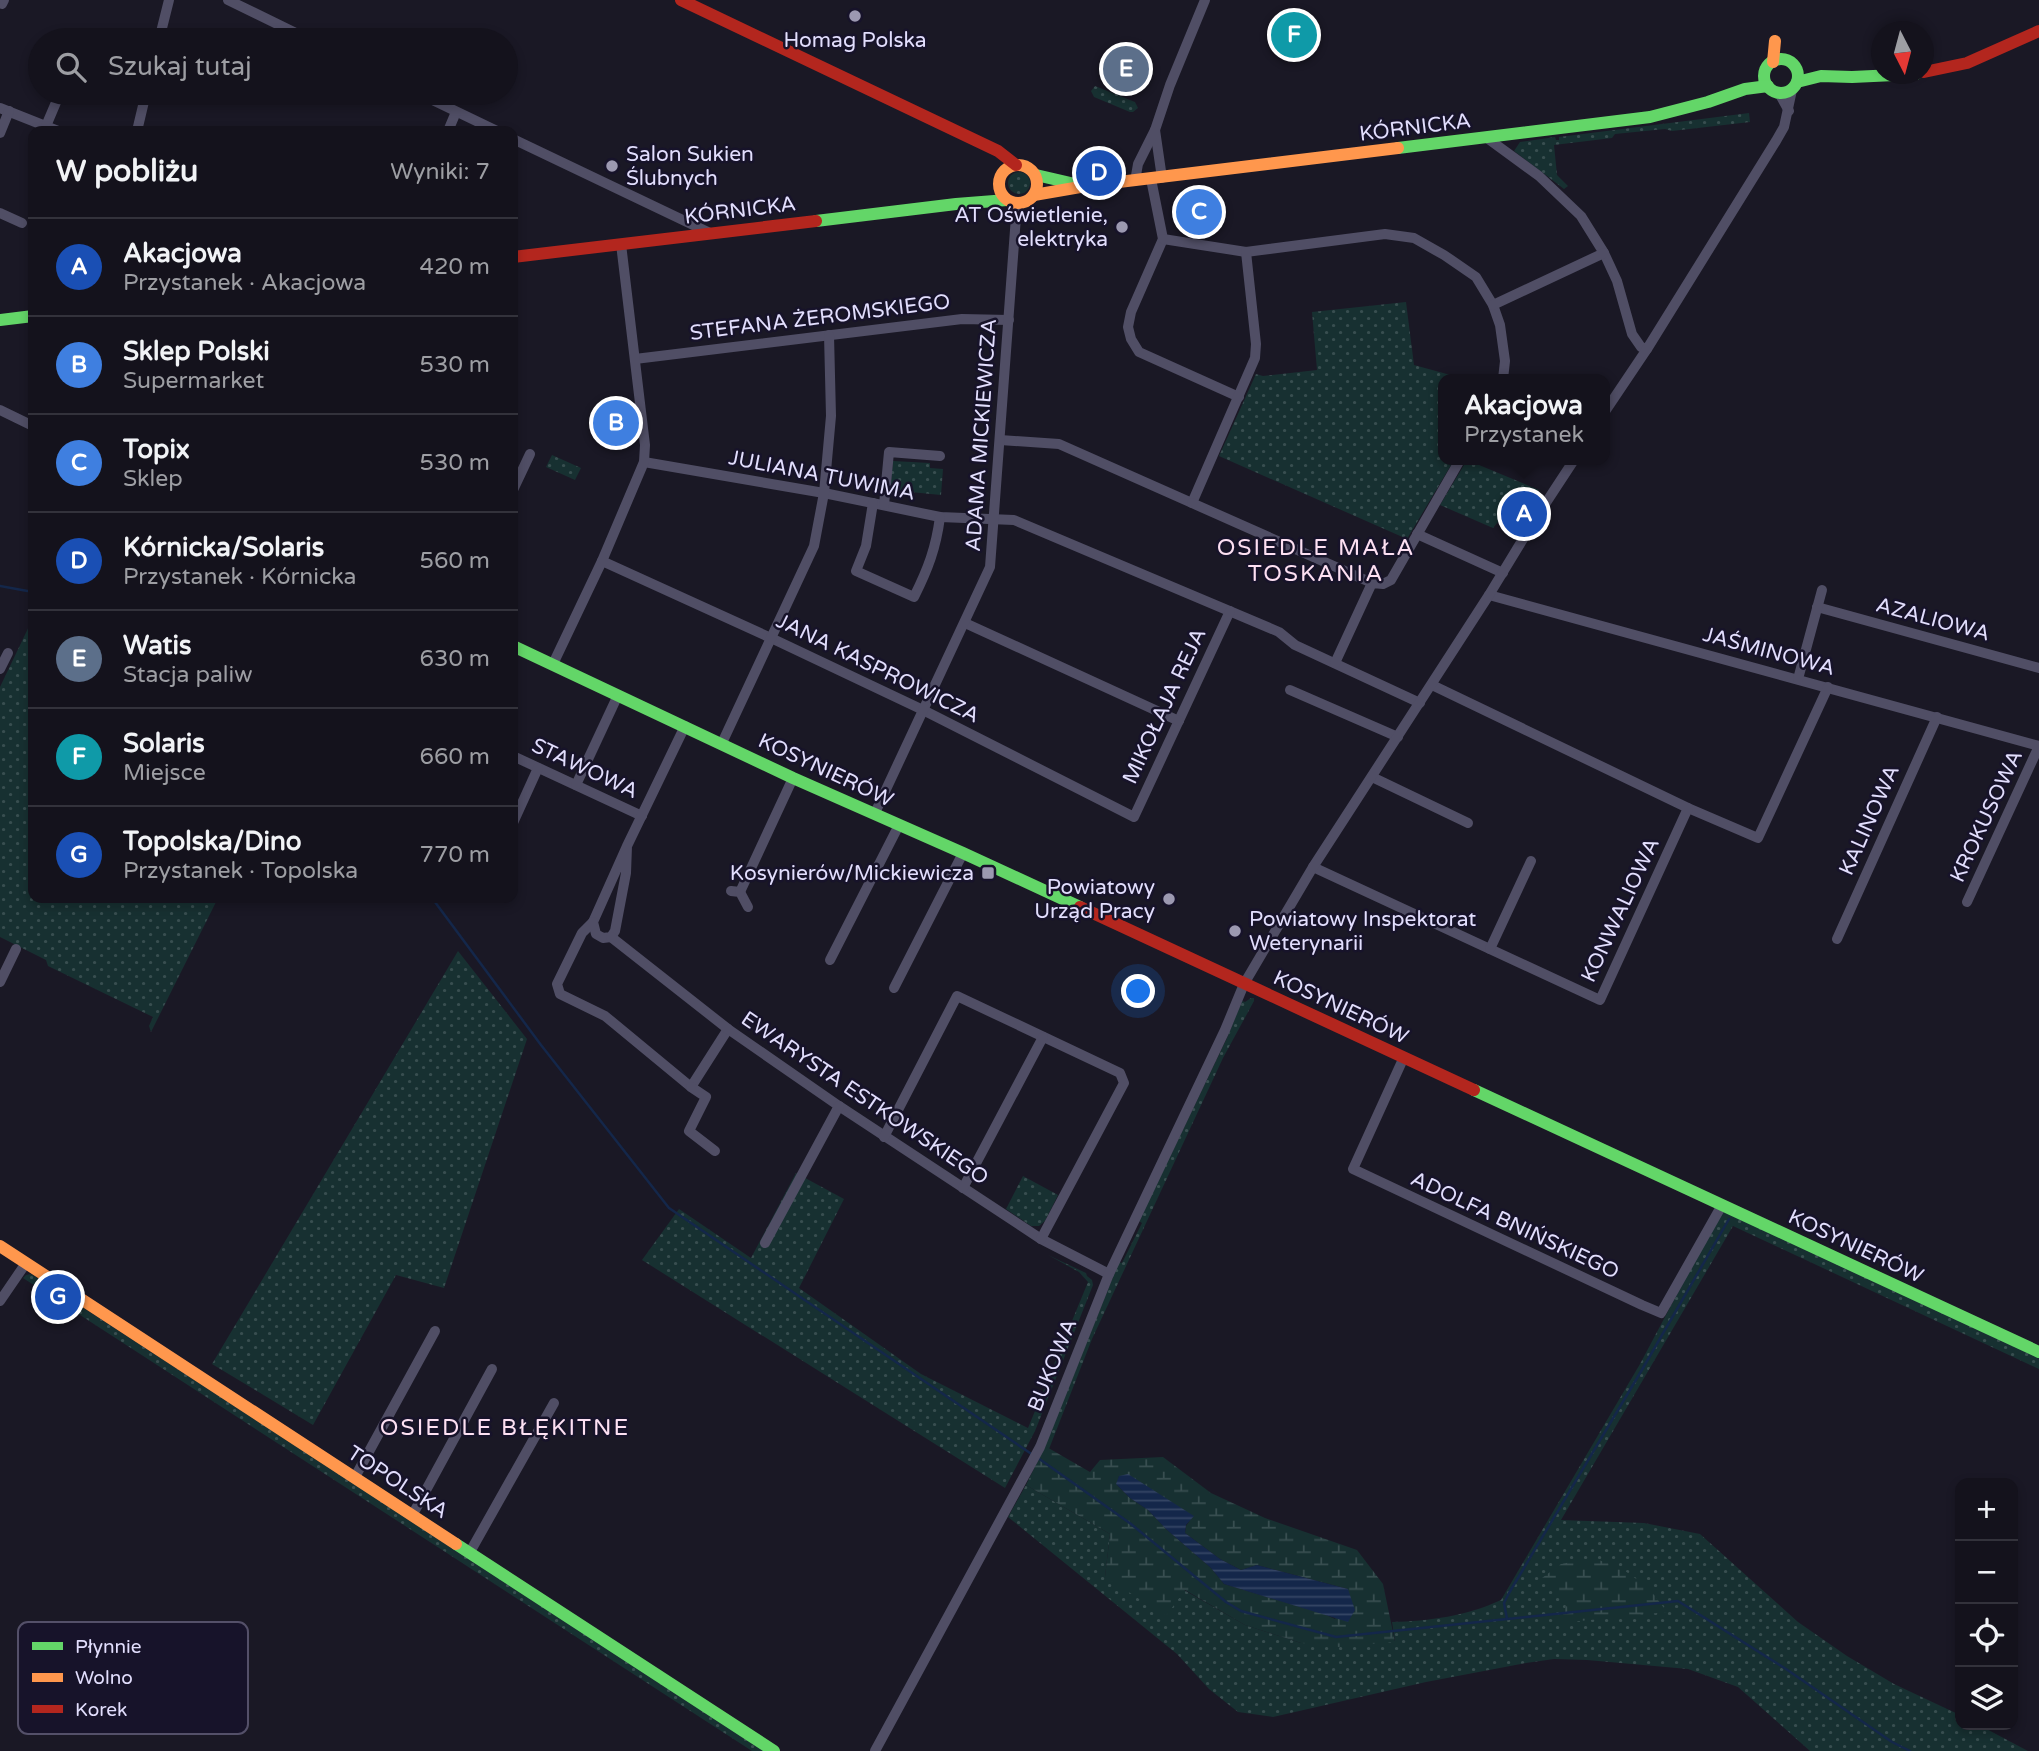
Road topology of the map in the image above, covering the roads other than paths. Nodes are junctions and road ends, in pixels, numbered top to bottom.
1 (169, 0) edge
2 (228, 0) edge
3 (681, 0) edge
4 (1205, 0) edge
5 (162, 28) edge
6 (285, 28) edge
7 (2039, 31) edge
8 (1784, 62) junction
9 (1934, 70) edge
10 (1821, 76) junction
11 (1871, 76) edge
12 (1780, 85) junction
13 (55, 105) edge
14 (143, 105) edge
15 (442, 105) edge
16 (4, 109) edge
17 (456, 112) junction
18 (46, 126) joint
19 (138, 126) edge
20 (451, 126) edge
21 (486, 126) edge
22 (1155, 130) junction
23 (0, 133) edge
24 (1488, 138) junction
25 (518, 141) edge
26 (1010, 168) junction
27 (1036, 175) junction
28 (1157, 178) junction
29 (1135, 181) junction
30 (999, 185) junction
31 (1086, 186) junction
32 (1034, 195) junction
33 (1012, 201) junction
34 (971, 202) junction
35 (0, 213) edge
36 (676, 218) junction
37 (22, 223) dead end
38 (710, 233) junction
39 (679, 237) junction
40 (1163, 239) junction
41 (621, 244) junction
42 (1246, 252) junction
43 (1604, 253) junction
44 (518, 256) edge
45 (1493, 305) junction
46 (28, 317) edge
47 (0, 320) edge
48 (1009, 320) junction
49 (830, 335) junction
50 (1647, 349) junction
51 (635, 359) junction
52 (1504, 374) edge
53 (1239, 397) junction
54 (1610, 405) edge
55 (0, 411) edge
56 (28, 424) edge
57 (1000, 440) junction
58 (530, 454) dead end
59 (940, 456) dead end
60 (644, 462) junction
61 (1457, 465) edge
62 (1571, 465) edge
63 (518, 479) edge
64 (824, 493) junction
65 (1192, 503) junction
66 (879, 504) junction
67 (940, 517) junction
68 (994, 520) junction
69 (1418, 534) junction
70 (602, 561) junction
71 (1503, 573) junction
72 (1372, 583) junction
73 (1822, 590) dead end
74 (1489, 596) junction
75 (1817, 607) junction
76 (1230, 611) junction
77 (965, 623) junction
78 (771, 638) junction
79 (518, 648) edge
80 (8, 653) dead end
81 (1335, 663) junction
82 (553, 664) junction
83 (0, 668) edge
84 (2039, 668) edge
85 (1798, 678) junction
86 (1432, 685) junction
87 (1828, 687) junction
88 (1290, 690) dead end
89 (618, 695) junction
90 (1420, 703) junction
91 (923, 710) junction
92 (1937, 717) junction
93 (1179, 721) junction
94 (685, 726) junction
95 (1398, 737) junction
96 (722, 743) junction
97 (2039, 746) edge
98 (518, 758) edge
99 (538, 768) junction
100 (1371, 777) junction
101 (793, 778) junction
102 (576, 785) junction
103 (1688, 808) junction
104 (518, 812) edge
105 (874, 813) junction
106 (642, 816) junction
107 (1134, 817) joint
108 (1468, 823) dead end
109 (900, 825) junction
110 (627, 846) junction
111 (963, 853) junction
112 (1531, 861) dead end
113 (1313, 867) junction
114 (1967, 902) dead end
115 (748, 907) dead end
116 (593, 922) junction
117 (611, 937) junction
118 (1837, 939) dead end
119 (16, 949) dead end
120 (1490, 949) junction
121 (830, 960) dead end
122 (0, 982) edge
123 (1244, 984) junction
124 (894, 989) dead end
125 (728, 1029) junction
126 (1044, 1037) junction
127 (1404, 1058) junction
128 (691, 1087) junction
129 (839, 1106) junction
130 (884, 1137) junction
131 (715, 1151) dead end
132 (963, 1188) junction
133 (1722, 1205) junction
134 (1041, 1239) junction
135 (765, 1243) dead end
136 (0, 1246) edge
137 (26, 1263) junction
138 (1109, 1274) junction
139 (0, 1301) edge
140 (435, 1331) dead end
141 (2039, 1352) edge
142 (492, 1369) dead end
143 (554, 1403) dead end
144 (355, 1476) junction
145 (413, 1514) junction
146 (470, 1552) junction
147 (774, 1751) edge
148 (875, 1751) edge

1 - 5 street
2 - 6 street
3 - 26 street
4 - 22 street
7 - 9 street
8 - 10 street
8 - 12 street
8 - 12 street
10 - 11 street
10 - 12 street
12 - 24 street, KÓRNICKA
12 - 50 street
13 - 18 street
14 - 19 street
15 - 17 street
16 - 18 street
16 - 23 street
17 - 20 street
17 - 21 street
22 - 28 street
22 - 29 street
24 - 28 street, KÓRNICKA
24 - 43 street
25 - 36 street
26 - 27 street
26 - 30 street
27 - 31 street, KÓRNICKA
27 - 32 street
28 - 29 street, KÓRNICKA
28 - 40 street
29 - 31 street, KÓRNICKA
30 - 33 street
30 - 34 street, KÓRNICKA
31 - 32 street, KÓRNICKA
32 - 33 street
33 - 34 street, KÓRNICKA
33 - 48 street, ADAMA MICKIEWICZA
34 - 38 street, KÓRNICKA
35 - 37 street
36 - 38 street
36 - 39 street
38 - 39 street, KÓRNICKA
39 - 41 street, KÓRNICKA
40 - 42 street
40 - 53 street
41 - 44 street, KÓRNICKA
41 - 51 street
42 - 45 street
42 - 53 street
43 - 45 street
43 - 50 street
45 - 52 street
46 - 47 street
48 - 49 street, STEFANA ŻEROMSKIEGO
48 - 57 street, ADAMA MICKIEWICZA
49 - 51 street, STEFANA ŻEROMSKIEGO
49 - 64 street
50 - 54 street
51 - 60 street
53 - 65 street
55 - 56 street
57 - 65 street
57 - 68 street, ADAMA MICKIEWICZA
58 - 63 street
59 - 66 street
60 - 64 street, JULIANA TUWIMA
60 - 70 street
61 - 69 street
62 - 71 street, BUKOWA
64 - 66 street, JULIANA TUWIMA
64 - 78 street
65 - 72 street
66 - 67 street, JULIANA TUWIMA
66 - 67 street
67 - 68 street, JULIANA TUWIMA
68 - 76 street, JULIANA TUWIMA
68 - 77 street, ADAMA MICKIEWICZA
69 - 71 street
69 - 72 street
70 - 78 street, JANA KASPROWICZA
70 - 82 street
71 - 74 street, BUKOWA
72 - 81 street
73 - 75 street
74 - 85 street, JAŚMINOWA
74 - 86 street, BUKOWA
75 - 84 street, AZALIOWA
75 - 85 street
76 - 81 street, JULIANA TUWIMA
76 - 93 street, MIKOŁAJA REJA
77 - 91 street, ADAMA MICKIEWICZA
77 - 93 street
78 - 91 street, JANA KASPROWICZA
78 - 96 street
79 - 82 street, KOSYNIERÓW
80 - 83 street
81 - 90 street, JULIANA TUWIMA
82 - 89 street, KOSYNIERÓW
85 - 87 street, JAŚMINOWA
86 - 90 street, BUKOWA
86 - 103 street
87 - 92 street, JAŚMINOWA
87 - 103 street
88 - 95 street
89 - 94 street, KOSYNIERÓW
89 - 102 street
90 - 95 street, BUKOWA
91 - 105 street, ADAMA MICKIEWICZA
91 - 107 street, JANA KASPROWICZA
92 - 97 street, JAŚMINOWA
92 - 118 street, KALINOWA
93 - 107 street, MIKOŁAJA REJA
94 - 96 street, KOSYNIERÓW
94 - 106 street
95 - 100 street, BUKOWA
96 - 101 street, KOSYNIERÓW
97 - 114 street, KROKUSOWA
98 - 99 street, STAWOWA
99 - 102 street, STAWOWA
99 - 104 street
100 - 108 street
100 - 113 street, BUKOWA
101 - 105 street, KOSYNIERÓW
101 - 115 street
102 - 106 street, STAWOWA
103 - 120 street, KONWALIOWA
105 - 109 street, KOSYNIERÓW
106 - 110 street
109 - 111 street, KOSYNIERÓW
109 - 121 street
110 - 116 street
110 - 117 street
111 - 123 street, KOSYNIERÓW
111 - 124 street
112 - 120 street
113 - 120 street, KONWALIOWA
113 - 123 street, BUKOWA
116 - 117 street, EWARYSTA ESTKOWSKIEGO
116 - 128 street
117 - 125 street, EWARYSTA ESTKOWSKIEGO
119 - 122 street
123 - 127 street, KOSYNIERÓW
123 - 138 street, BUKOWA
125 - 128 street
125 - 129 street, EWARYSTA ESTKOWSKIEGO
126 - 130 street
126 - 132 street
126 - 134 street
127 - 133 street, KOSYNIERÓW
127 - 133 street, ADOLFA BNIŃSKIEGO
128 - 131 street
129 - 130 street, EWARYSTA ESTKOWSKIEGO
129 - 135 street
130 - 132 street, EWARYSTA ESTKOWSKIEGO
132 - 134 street, EWARYSTA ESTKOWSKIEGO
133 - 141 street, KOSYNIERÓW
134 - 138 street, EWARYSTA ESTKOWSKIEGO
136 - 137 street, TOPOLSKA
137 - 139 street
137 - 144 street, TOPOLSKA
138 - 148 street, BUKOWA
140 - 144 street
142 - 145 street
143 - 146 street
144 - 145 street, TOPOLSKA
145 - 146 street, TOPOLSKA
146 - 147 street, TOPOLSKA

